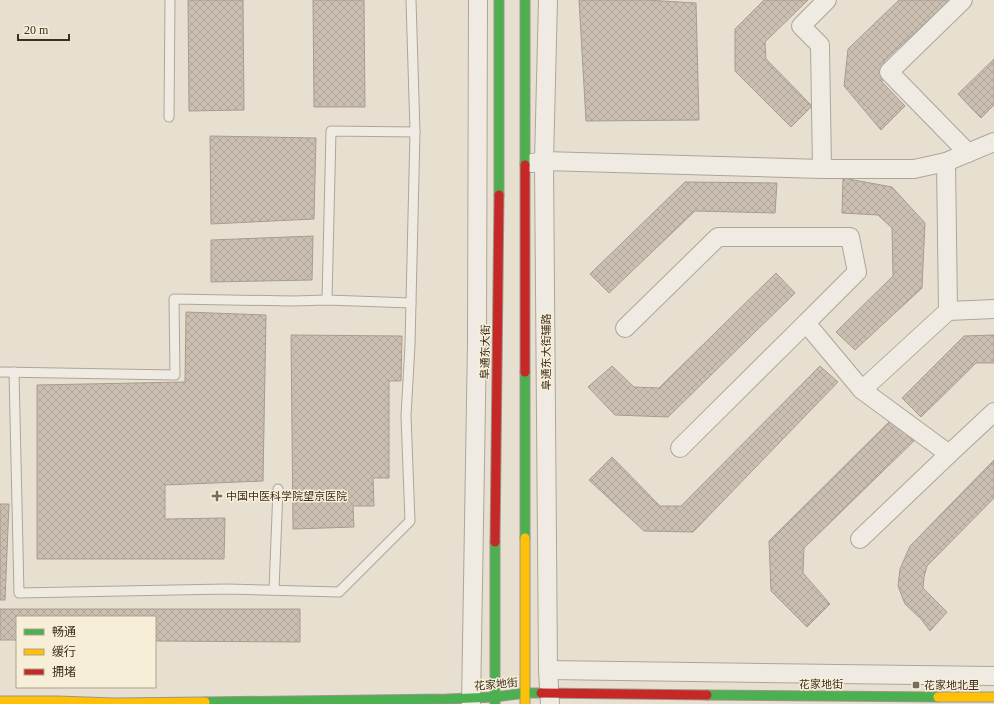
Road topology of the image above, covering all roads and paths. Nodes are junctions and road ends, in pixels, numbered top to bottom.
1 (170, 0) edge
2 (411, 0) edge
3 (478, 0) edge
4 (500, 0) edge
5 (525, 0) edge
6 (548, 0) edge
7 (827, 0) edge
8 (963, 0) edge
9 (169, 117) dead end
10 (414, 132) junction
11 (994, 142) edge
12 (968, 153) junction
13 (544, 161) junction
14 (946, 162) junction
15 (525, 164) junction
16 (822, 169) junction
17 (327, 300) junction
18 (411, 303) junction
19 (994, 309) edge
20 (948, 311) junction
21 (806, 323) junction
22 (625, 328) dead end
23 (0, 372) edge
24 (14, 372) junction
25 (862, 390) junction
26 (994, 412) edge
27 (680, 448) dead end
28 (948, 454) junction
29 (278, 489) dead end
30 (860, 539) dead end
31 (274, 590) junction
32 (548, 670) junction
33 (994, 676) edge
34 (526, 693) junction
35 (994, 697) edge
36 (550, 699) edge
37 (495, 700) edge
38 (0, 701) edge
39 (471, 701) edge
40 (525, 704) edge

1 - 9 lane
2 - 10 lane
3 - 39 street
4 - 37 main road, 阜通东大街
5 - 15 main road
6 - 13 street, 阜通东大街辅路
7 - 16 street
8 - 12 street
10 - 17 lane
10 - 18 lane
11 - 12 street
12 - 14 street
13 - 15 street
13 - 16 street
13 - 32 street, 阜通东大街辅路
14 - 16 street
14 - 20 street
15 - 34 main road
17 - 18 lane
17 - 24 lane
18 - 31 lane
19 - 20 street
20 - 25 street
21 - 22 street
21 - 25 street
21 - 27 street
23 - 24 lane
24 - 31 lane
25 - 28 street
26 - 28 street
28 - 30 street
29 - 31 lane
32 - 33 street
32 - 36 street, 阜通东大街辅路
34 - 36 main road, 花家地街
34 - 37 main road, 花家地街
34 - 40 main road
35 - 36 main road, 花家地街
37 - 39 main road, 花家地街
38 - 39 main road, 花家地街

